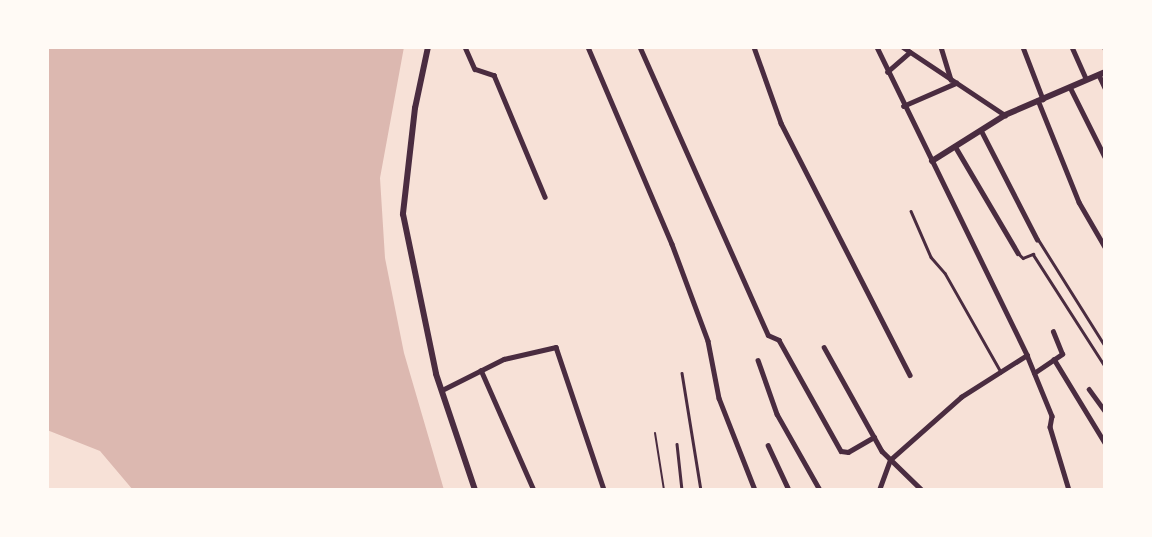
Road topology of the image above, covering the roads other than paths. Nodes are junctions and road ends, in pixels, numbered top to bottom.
1 (428, 47) edge
2 (465, 47) edge
3 (588, 47) edge
4 (640, 47) edge
5 (754, 47) edge
6 (877, 47) edge
7 (903, 47) edge
8 (941, 47) edge
9 (1023, 47) edge
10 (1072, 47) edge
11 (910, 52) junction
12 (887, 72) junction
13 (1102, 73) edge
14 (1087, 79) junction
15 (954, 81) junction
16 (1070, 87) junction
17 (1105, 88) edge
18 (1040, 99) junction
19 (903, 106) junction
20 (1005, 115) junction
21 (981, 130) junction
22 (956, 146) junction
23 (1105, 157) edge
24 (932, 161) junction
25 (545, 197) dead end
26 (911, 211) dead end
27 (1037, 239) joint
28 (1105, 247) edge
29 (1018, 253) joint
30 (1053, 332) dead end
31 (1105, 346) edge
32 (824, 347) dead end
33 (1027, 355) junction
34 (1054, 359) junction
35 (758, 360) dead end
36 (1105, 366) edge
37 (481, 369) junction
38 (1002, 372) junction
39 (682, 373) dead end
40 (1034, 373) junction
41 (911, 374) dead end
42 (1089, 389) dead end
43 (441, 391) junction
44 (1105, 411) edge
45 (874, 438) junction
46 (1105, 443) edge
47 (677, 444) dead end
48 (768, 445) dead end
49 (890, 460) junction
50 (475, 490) edge
51 (534, 490) edge
52 (604, 490) edge
53 (682, 490) edge
54 (701, 490) edge
55 (755, 490) edge
56 (789, 490) edge
57 (820, 490) edge
58 (879, 490) edge
59 (922, 490) edge
60 (1069, 490) edge

1 - 43 street
2 - 25 street
3 - 55 street
4 - 45 street
5 - 41 street
6 - 12 street
7 - 11 street
8 - 15 street
9 - 18 street
10 - 14 street
11 - 12 street
11 - 15 street
12 - 19 street
13 - 14 street
13 - 17 street
14 - 16 street
15 - 19 street
15 - 20 street
16 - 18 street
16 - 23 street
18 - 20 street
18 - 28 street
19 - 24 street
20 - 21 street
21 - 22 street
21 - 27 street
22 - 24 street
22 - 29 street
24 - 33 street
26 - 38 lane
27 - 31 lane
29 - 36 lane
30 - 34 street
32 - 45 street
33 - 38 street
33 - 40 street
34 - 40 street
34 - 46 street
35 - 57 street
37 - 43 street
37 - 51 street
37 - 52 street
38 - 49 street
39 - 54 lane
40 - 60 street
42 - 44 street
43 - 50 street
45 - 49 street
47 - 53 lane
48 - 56 street
49 - 58 street
49 - 59 street

